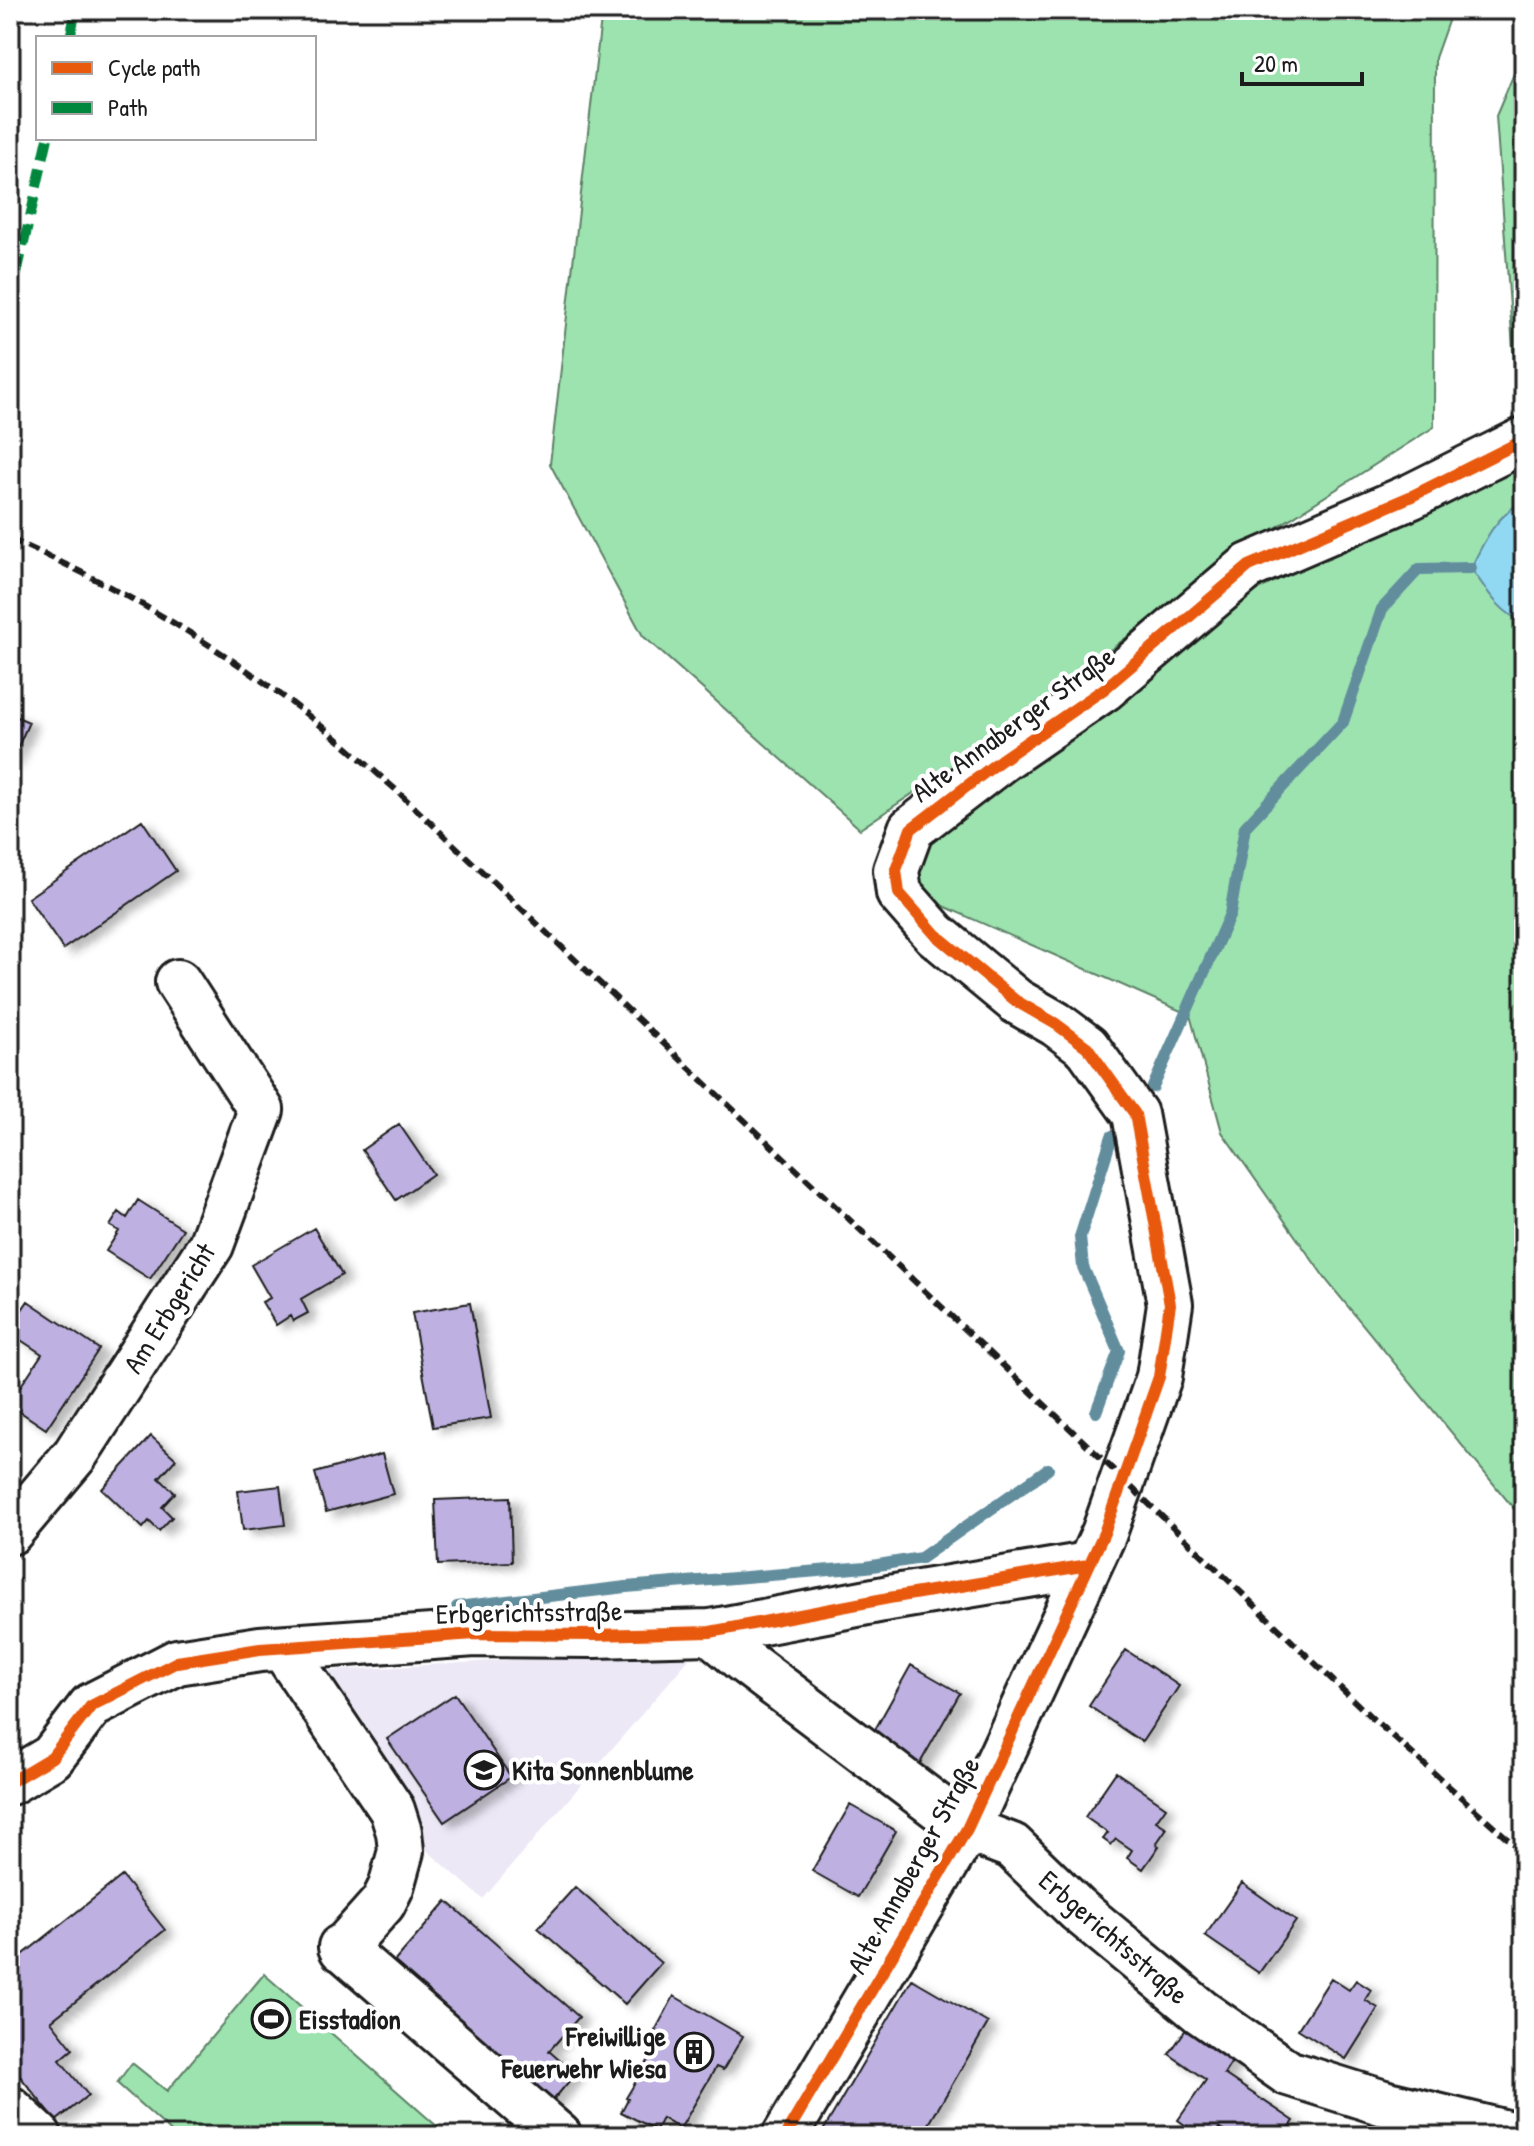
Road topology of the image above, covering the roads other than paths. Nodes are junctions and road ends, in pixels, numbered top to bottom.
1 (1524, 440) edge
2 (178, 982) dead end
3 (10, 1532) edge
4 (1096, 1549) junction
5 (710, 1632) junction
6 (283, 1648) junction
7 (10, 1782) edge
8 (967, 1829) junction
9 (10, 2109) edge
10 (39, 2136) edge
11 (559, 2136) edge
12 (785, 2136) edge
13 (1519, 2136) edge

1 - 4 street, Alte Annaberger Straße
2 - 3 street, Am Erbgericht
4 - 5 street, Erbgerichtsstraße
4 - 8 street, Alte Annaberger Straße
5 - 6 street, Erbgerichtsstraße
5 - 8 street, Erbgerichtsstraße
6 - 7 street, Erbgerichtsstraße
6 - 11 street
8 - 12 street, Alte Annaberger Straße
8 - 13 street, Erbgerichtsstraße
9 - 10 street

